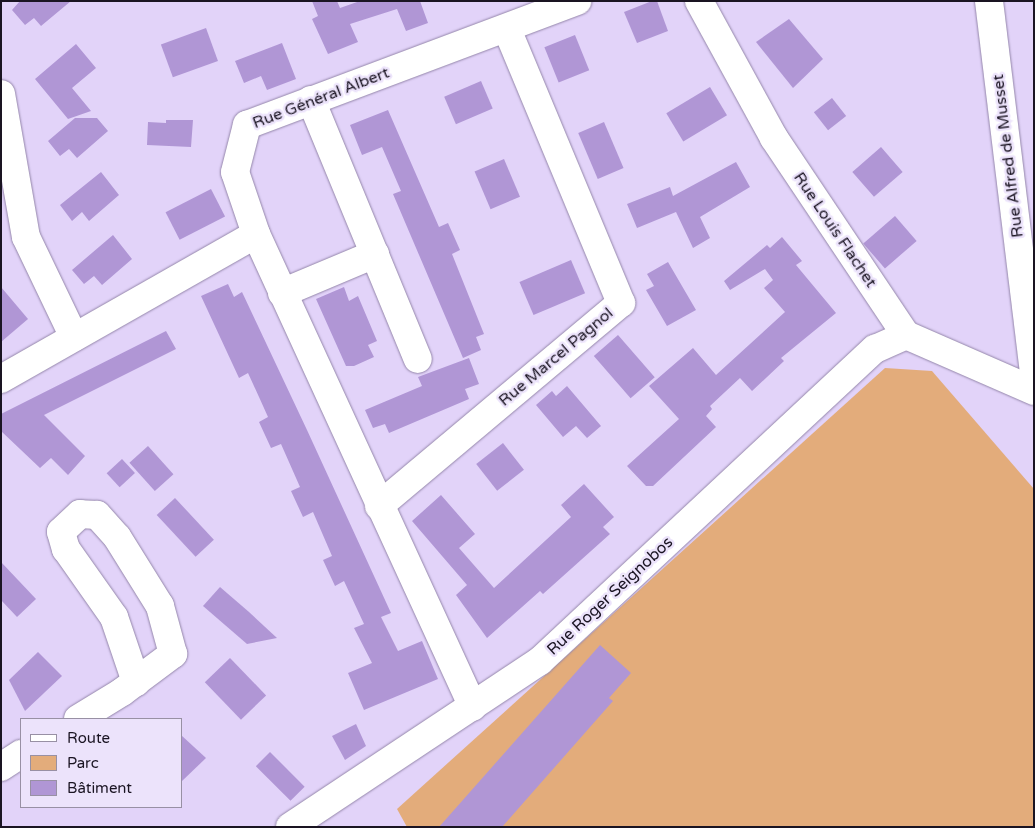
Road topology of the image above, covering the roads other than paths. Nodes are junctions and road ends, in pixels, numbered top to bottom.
1 (577, 1) edge
2 (699, 1) edge
3 (989, 1) edge
4 (507, 29) junction
5 (1, 94) edge
6 (311, 100) junction
7 (256, 234) junction
8 (375, 254) junction
9 (282, 292) junction
10 (906, 335) junction
11 (74, 337) junction
12 (418, 359) dead end
13 (1034, 371) edge
14 (1, 378) edge
15 (1034, 391) edge
16 (380, 506) junction
17 (136, 682) junction
18 (473, 708) junction
19 (80, 718) edge
20 (20, 755) edge
21 (1, 767) edge
22 (290, 827) edge

1 - 4 street, Rue Général Albert
2 - 10 street, Rue Louis Flachet
3 - 13 street, Rue Alfred de Musset
4 - 6 street, Rue Général Albert
4 - 16 street, Rue Marcel Pagnol
5 - 11 street
6 - 7 street, Rue Général Albert
6 - 8 street
7 - 9 street
7 - 11 street
8 - 9 street
8 - 12 street
9 - 16 street
10 - 15 street
10 - 18 street, Rue Roger Seignobos
11 - 14 street
16 - 18 street
17 - 17 street
17 - 19 street
18 - 22 street, Rue Roger Seignobos
20 - 21 street

